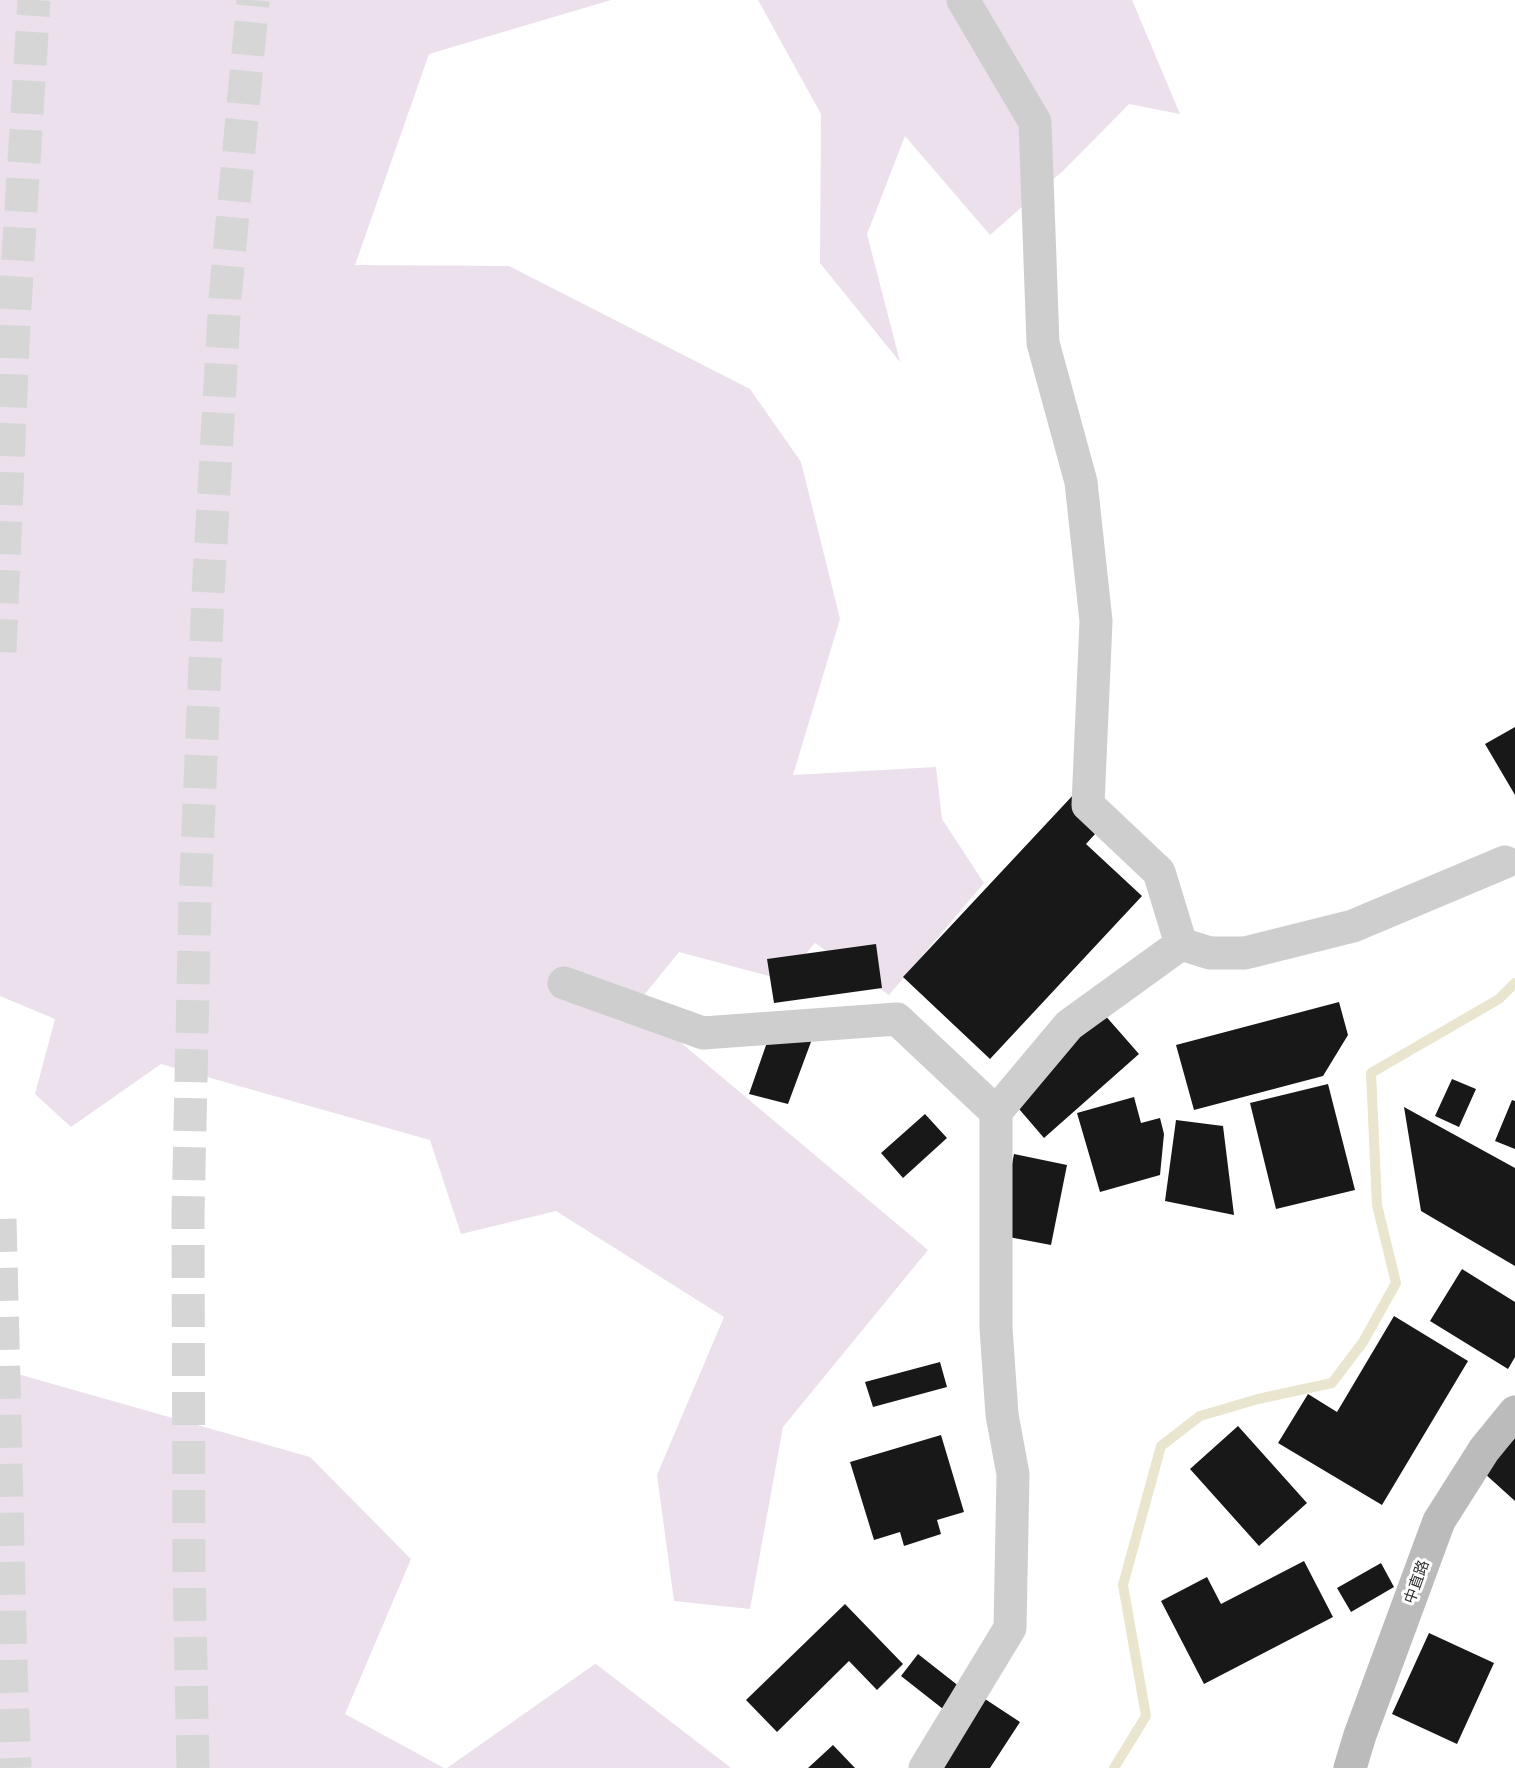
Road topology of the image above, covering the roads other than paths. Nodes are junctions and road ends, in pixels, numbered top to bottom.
1 (963, 0) edge
2 (1505, 862) dead end
3 (1181, 944) junction
4 (564, 983) dead end
5 (996, 1113) junction
6 (1515, 1412) edge
7 (926, 1768) edge
8 (1350, 1768) edge

1 - 3 street
2 - 3 street
3 - 5 street
4 - 5 street
5 - 7 street
6 - 8 street, 中直路

